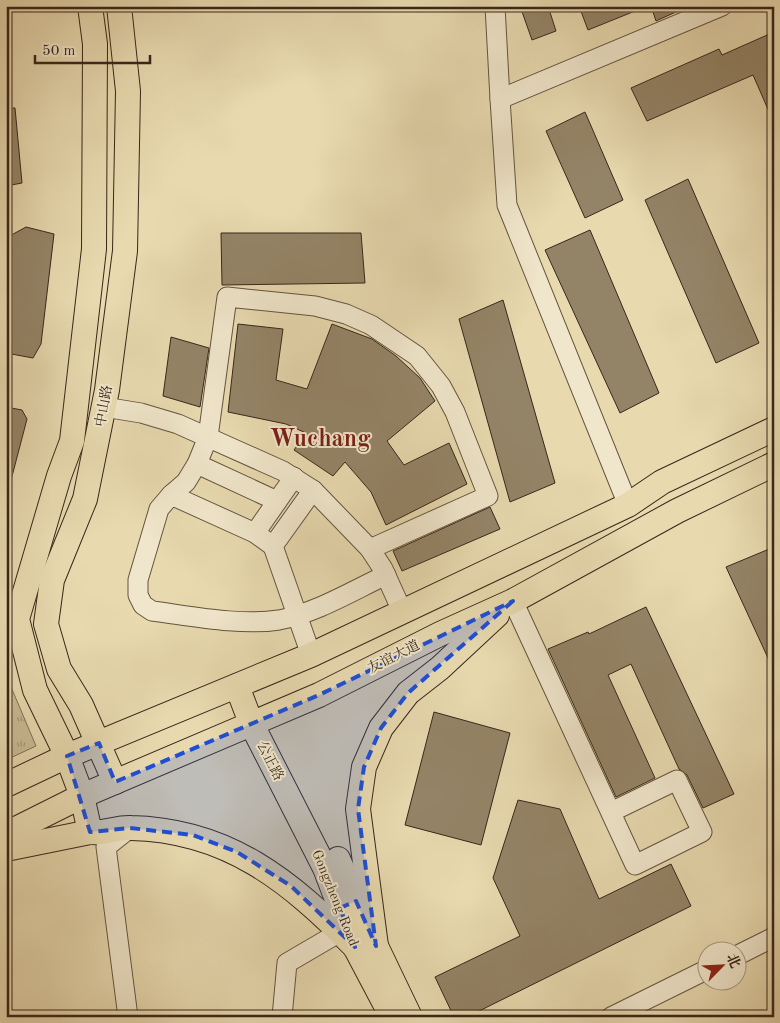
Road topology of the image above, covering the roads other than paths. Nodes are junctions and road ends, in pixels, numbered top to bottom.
1 (90, 6) edge
2 (120, 6) edge
3 (495, 6) edge
4 (722, 6) edge
5 (500, 99) junction
6 (104, 407) junction
7 (774, 429) edge
8 (208, 437) junction
9 (197, 464) junction
10 (774, 464) edge
11 (294, 477) junction
12 (313, 490) junction
13 (172, 495) junction
14 (277, 502) junction
15 (628, 505) junction
16 (255, 533) junction
17 (273, 546) junction
18 (370, 549) junction
19 (386, 575) junction
20 (513, 601) junction
21 (402, 611) junction
22 (12, 612) edge
23 (296, 616) junction
24 (311, 656) junction
25 (236, 686) junction
26 (251, 723) junction
27 (99, 743) junction
28 (67, 756) junction
29 (115, 782) junction
30 (6, 785) edge
31 (82, 796) junction
32 (611, 812) junction
33 (130, 828) junction
34 (90, 832) junction
35 (6, 834) edge
36 (308, 834) joint
37 (6, 850) edge
38 (774, 937) edge
39 (357, 942) junction
40 (748, 950) edge
41 (698, 975) edge
42 (128, 1017) edge
43 (282, 1017) edge
44 (392, 1017) edge
45 (410, 1017) edge
46 (611, 1017) edge

1 - 22 main road, 中山路
2 - 6 main road, 中山路
3 - 5 street
4 - 5 street
5 - 15 street
6 - 8 street
6 - 27 main road, 中山路
7 - 15 main road
8 - 9 street
8 - 11 street
8 - 18 street
9 - 13 street
9 - 14 street
10 - 20 main road, 友谊大道
11 - 12 street
11 - 14 street
12 - 17 street
12 - 18 street
13 - 16 street
13 - 23 street
14 - 16 street
15 - 21 main road
16 - 17 street
17 - 23 street
18 - 19 street
19 - 21 street
19 - 23 street
20 - 26 main road, 友谊大道
20 - 32 street
20 - 39 main road
21 - 24 main road
22 - 28 main road, 中山路
23 - 24 street
24 - 25 main road
25 - 26 main road, 公正路
25 - 27 main road
26 - 29 main road, 友谊大道
26 - 36 main road, 公正路
27 - 28 main road
27 - 29 main road, 中山路
28 - 30 main road
28 - 31 main road, 中山路
29 - 31 main road, 友谊大道
31 - 34 main road, 中山路
31 - 35 main road, 友谊大道
32 - 32 street
33 - 34 main road
33 - 39 main road
33 - 42 street
34 - 37 main road
36 - 39 main road, Gongzheng Road
38 - 40 street
39 - 43 street
39 - 44 main road, Gongzheng Road
39 - 45 main road, Gongzheng Road
41 - 46 street

